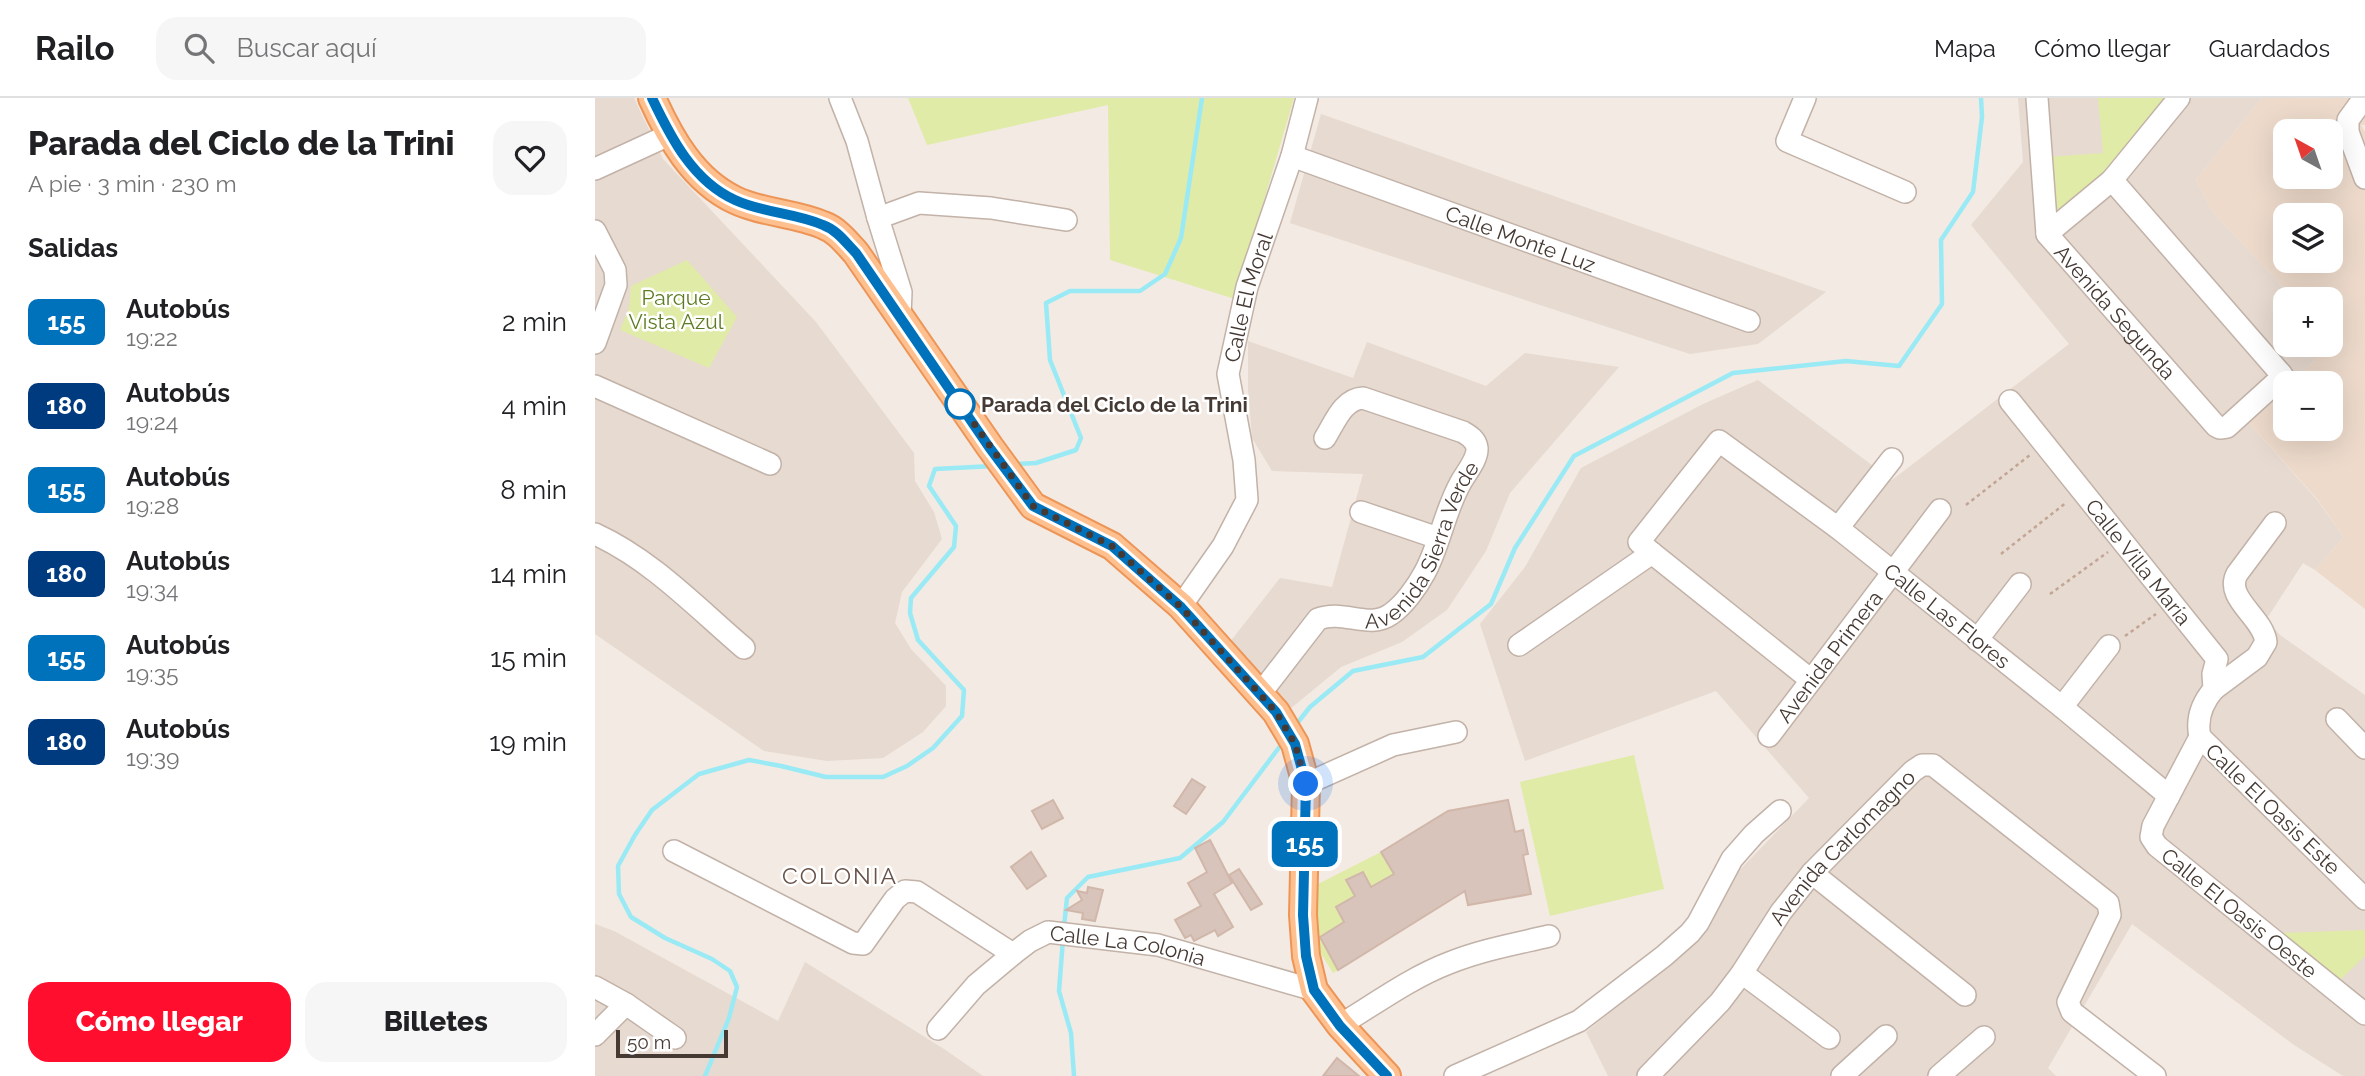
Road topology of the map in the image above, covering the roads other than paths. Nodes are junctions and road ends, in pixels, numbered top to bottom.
1 (652, 98) edge
2 (840, 98) edge
3 (1307, 98) edge
4 (1805, 98) edge
5 (2036, 98) edge
6 (2179, 98) edge
7 (2364, 98) edge
8 (669, 135) junction
9 (2350, 136) junction
10 (1292, 156) junction
11 (2365, 156) edge
12 (595, 169) edge
13 (2365, 178) edge
14 (2112, 180) junction
15 (1905, 192) dead end
16 (878, 218) junction
17 (1066, 220) dead end
18 (595, 231) edge
19 (2047, 234) junction
20 (900, 316) junction
21 (1749, 321) dead end
22 (595, 343) edge
23 (595, 386) edge
24 (2010, 401) dead end
25 (1325, 438) dead end
26 (1892, 459) dead end
27 (770, 464) dead end
28 (1940, 510) dead end
29 (1361, 512) dead end
30 (2276, 523) dead end
31 (1838, 528) junction
32 (595, 534) edge
33 (1438, 538) junction
34 (1652, 552) junction
35 (1893, 572) junction
36 (2020, 584) dead end
37 (1181, 607) junction
38 (1977, 640) junction
39 (2113, 644) road end
40 (1519, 645) dead end
41 (744, 649) dead end
42 (1811, 680) junction
43 (2214, 690) junction
44 (1268, 703) junction
45 (2062, 707) junction
46 (2337, 719) dead end
47 (1456, 732) dead end
48 (1769, 736) dead end
49 (2200, 737) junction
50 (2365, 748) edge
51 (1306, 784) junction
52 (2169, 796) junction
53 (1780, 811) dead end
54 (674, 851) dead end
55 (1812, 873) junction
56 (2365, 899) edge
57 (1549, 936) dead end
58 (1013, 954) junction
59 (1742, 973) junction
60 (595, 987) edge
61 (1314, 990) junction
62 (1965, 995) dead end
63 (626, 1004) junction
64 (2365, 1014) edge
65 (1340, 1026) junction
66 (938, 1029) dead end
67 (595, 1035) edge
68 (1886, 1036) dead end
69 (1984, 1037) dead end
70 (675, 1038) dead end
71 (1829, 1038) dead end
72 (1387, 1076) edge
73 (1455, 1076) edge
74 (1648, 1076) edge
75 (1842, 1076) edge
76 (1939, 1076) edge
77 (2155, 1076) edge

1 - 8 main road
2 - 16 street
3 - 10 street, Calle El Moral
4 - 15 street
5 - 19 street, Avenida Segunda
6 - 14 street
7 - 9 street
8 - 12 street
8 - 20 main road
9 - 11 street
9 - 13 street
10 - 21 street, Calle Monte Luz
10 - 37 street, Calle El Moral
14 - 19 street
14 - 19 street, Avenida Segunda
16 - 17 street
16 - 20 street
18 - 22 street
20 - 37 main road
23 - 27 street
24 - 43 street, Calle Villa María
25 - 33 street, Avenida Sierra Verde
26 - 31 street
28 - 35 street, Avenida Primera
29 - 33 street
30 - 43 street
31 - 34 street, Calle Las Flores
31 - 35 street, Calle Las Flores
32 - 41 street
33 - 44 street, Avenida Sierra Verde
34 - 40 street
34 - 42 street
35 - 38 street, Calle Las Flores
35 - 42 street, Avenida Primera
36 - 38 street
37 - 44 main road
38 - 45 street, Calle Las Flores
39 - 45 street
42 - 48 street, Avenida Primera
43 - 49 street, Calle Villa María
44 - 51 main road
45 - 52 street, Calle Las Flores
46 - 50 street
47 - 51 street
49 - 52 street, Calle El Oasis Este
49 - 56 street, Calle El Oasis Este
51 - 61 main road
52 - 64 street, Calle El Oasis Oeste
53 - 73 street
54 - 58 street
55 - 59 street, Avenida Carlomagno
55 - 62 street
55 - 77 street, Avenida Carlomagno
57 - 65 street
58 - 61 street, Calle La Colonia
58 - 66 street, Calle La Colonia
59 - 71 street
59 - 74 street, Avenida Carlomagno
60 - 63 street
61 - 65 main road
63 - 67 street
63 - 70 street
65 - 72 main road
68 - 75 street
69 - 76 street

